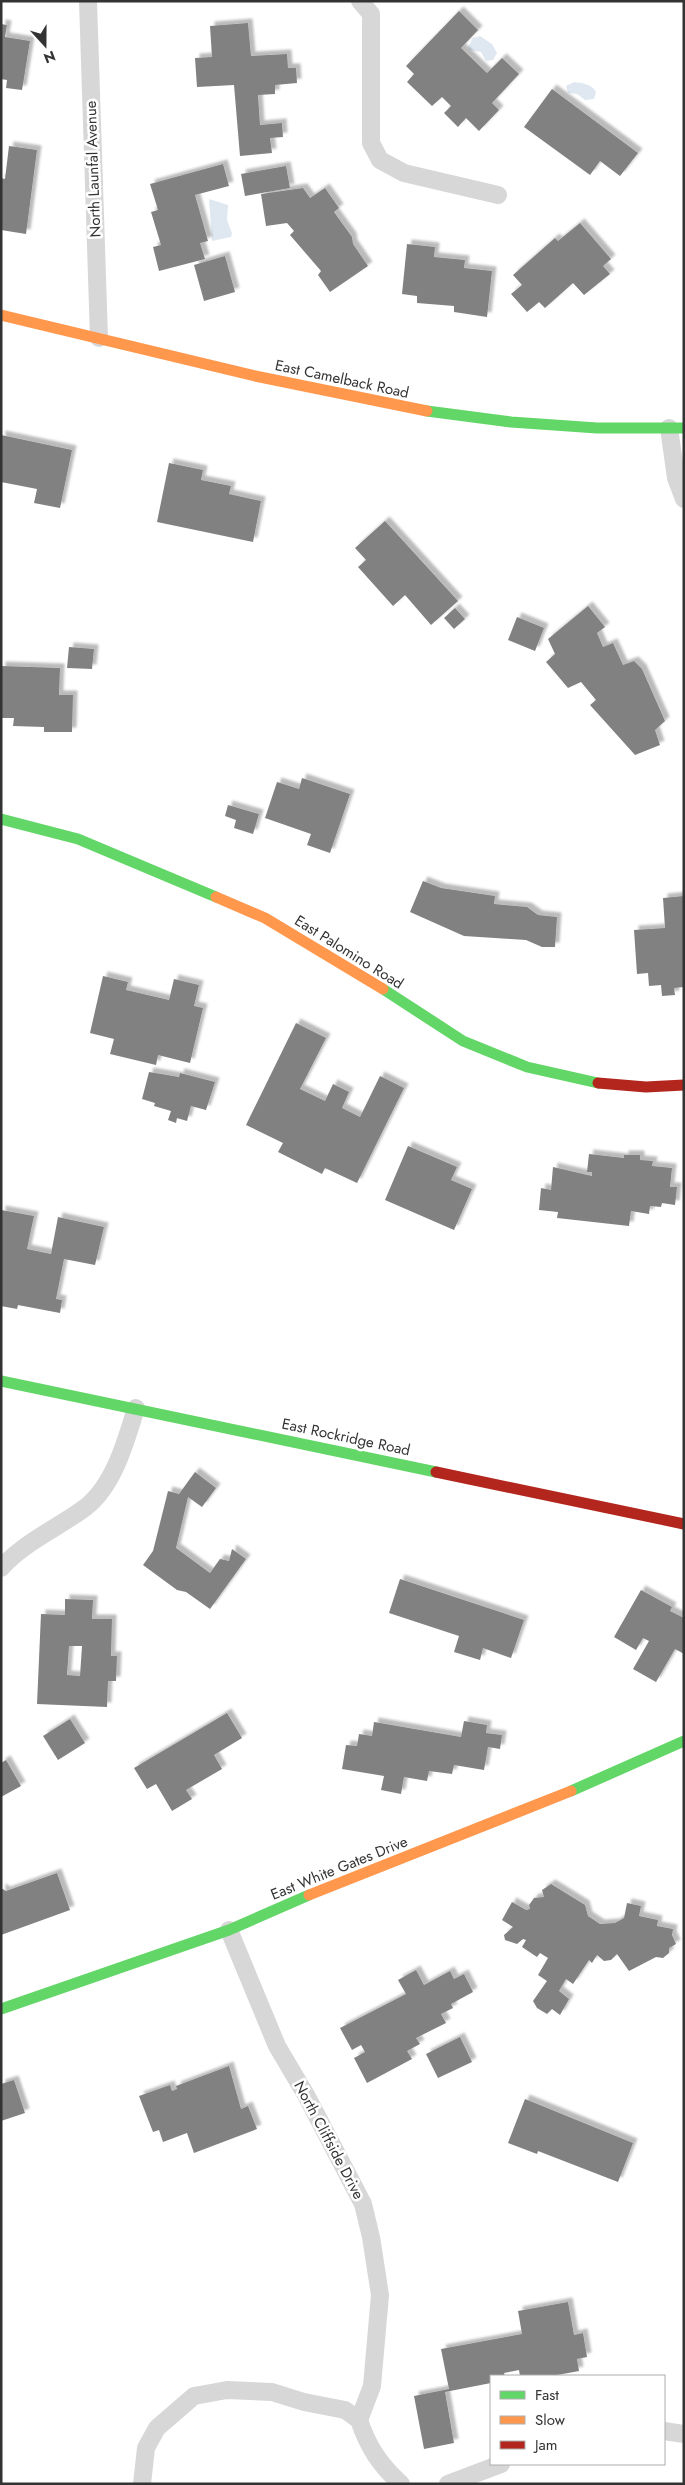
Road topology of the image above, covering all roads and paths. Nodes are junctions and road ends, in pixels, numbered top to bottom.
1 (88, 1) edge
2 (360, 1) edge
3 (498, 195) dead end
4 (1, 315) edge
5 (98, 338) junction
6 (676, 428) edge
7 (684, 499) edge
8 (1, 819) edge
9 (684, 1085) edge
10 (1, 1381) edge
11 (136, 1408) junction
12 (684, 1524) edge
13 (1, 1568) edge
14 (684, 1741) edge
15 (229, 1930) junction
16 (1, 2009) edge
17 (359, 2420) junction
18 (665, 2431) edge
19 (684, 2434) edge
20 (498, 2465) edge
21 (142, 2484) edge
22 (402, 2484) edge
23 (448, 2484) edge

1 - 5 street, North Launfal Avenue
2 - 3 street
4 - 5 street, East Camelback Road
5 - 6 street, East Camelback Road
6 - 7 street
8 - 9 street, East Palomino Road
10 - 11 street, East Rockridge Road
11 - 12 street, East Rockridge Road
11 - 13 street
14 - 15 street, East White Gates Drive
15 - 16 street, East White Gates Drive
15 - 17 street, North Cliffside Drive
17 - 21 street
17 - 22 street
18 - 19 street
20 - 23 street

